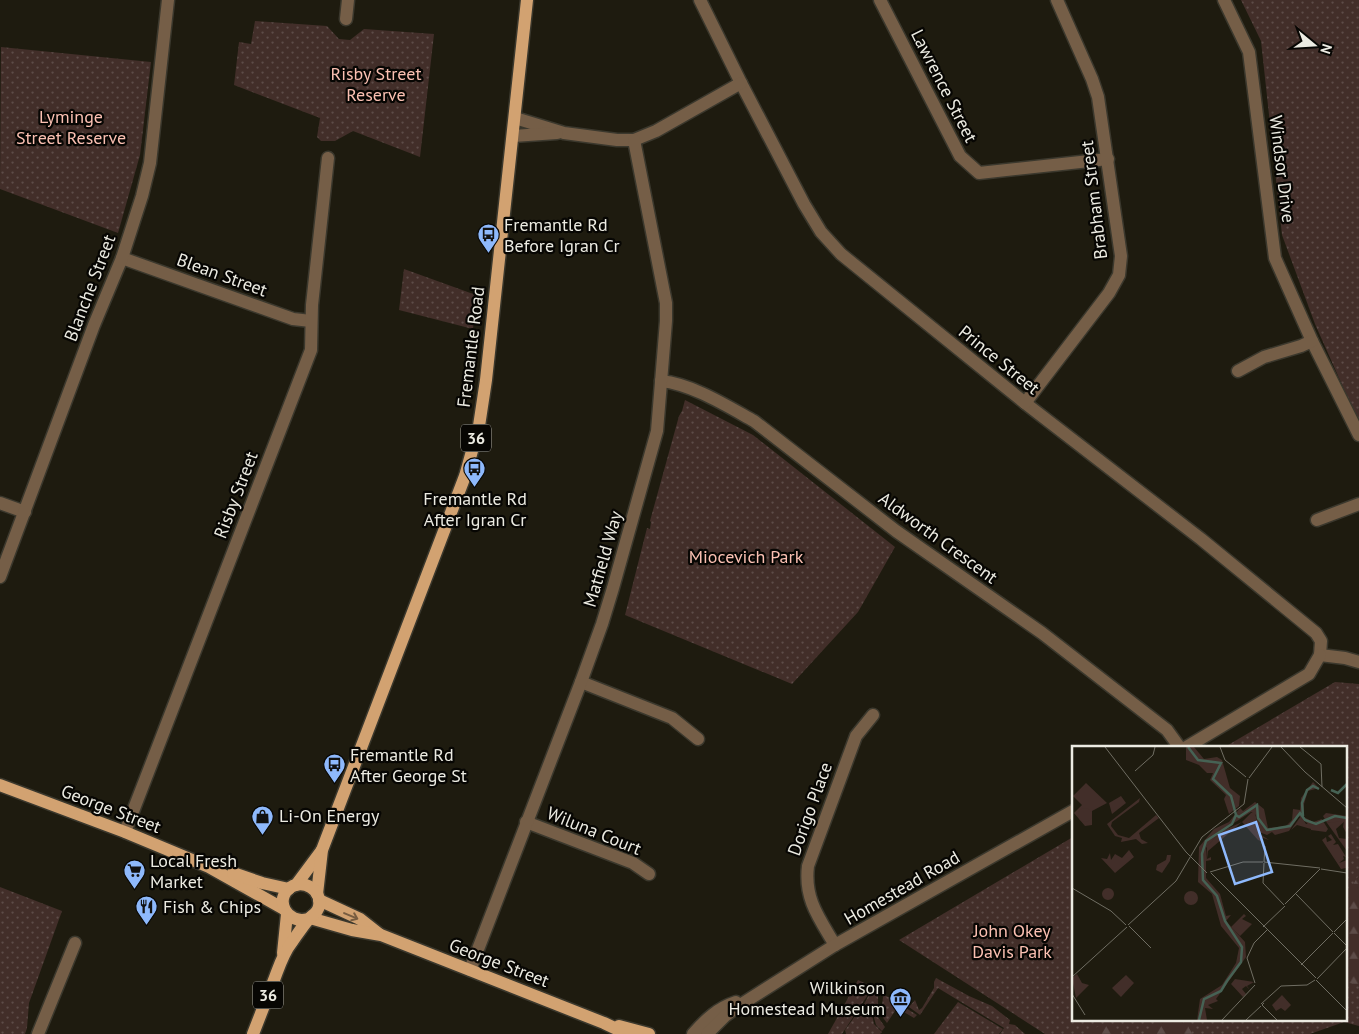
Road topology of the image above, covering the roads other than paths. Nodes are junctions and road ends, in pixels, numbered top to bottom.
1 (168, 0) edge
2 (348, 0) edge
3 (527, 0) edge
4 (700, 0) edge
5 (880, 0) edge
6 (1057, 0) edge
7 (1224, 0) edge
8 (346, 19) dead end
9 (741, 83) junction
10 (515, 118) junction
11 (564, 132) junction
12 (512, 136) junction
13 (634, 140) junction
14 (328, 158) dead end
15 (1108, 159) junction
16 (122, 258) junction
17 (311, 321) junction
18 (1312, 341) junction
19 (1238, 371) dead end
20 (660, 381) junction
21 (1025, 403) junction
22 (1359, 435) edge
23 (0, 503) edge
24 (1359, 504) edge
25 (25, 512) junction
26 (1317, 520) dead end
27 (0, 577) edge
28 (1320, 655) junction
29 (1359, 662) edge
30 (581, 682) junction
31 (873, 715) dead end
32 (698, 740) dead end
33 (1179, 746) edge
34 (1187, 746) edge
35 (0, 786) edge
36 (1072, 812) edge
37 (526, 822) junction
38 (125, 832) junction
39 (322, 850) junction
40 (209, 867) junction
41 (648, 874) dead end
42 (293, 887) junction
43 (318, 897) junction
44 (286, 911) junction
45 (309, 918) junction
46 (381, 935) junction
47 (75, 943) dead end
48 (835, 946) junction
49 (283, 955) junction
50 (470, 970) junction
51 (750, 999) junction
52 (604, 1023) junction
53 (38, 1034) edge
54 (253, 1034) edge
55 (627, 1034) edge
56 (649, 1034) edge
57 (693, 1034) edge
58 (707, 1034) edge

1 - 16 street, Blanche Street
2 - 8 street
3 - 10 main road, Fremantle Road / 36
4 - 9 street, Prince Street
5 - 15 street, Lawrence Street
6 - 15 street, Brabham Street
7 - 18 street, Windsor Drive
9 - 13 street
9 - 21 street, Prince Street
10 - 11 street
10 - 12 main road, Fremantle Road / 36
11 - 12 street
11 - 13 street
12 - 39 main road, Fremantle Road / 36
13 - 20 street, Matfield Way
14 - 17 street, Risby Street
15 - 21 street, Brabham Street
16 - 17 street, Blean Street
16 - 25 street, Blanche Street
17 - 38 street, Risby Street
18 - 19 street
18 - 22 street, Windsor Drive
20 - 30 street, Matfield Way
20 - 33 street, Aldworth Crescent
21 - 28 street, Prince Street
23 - 25 street
24 - 26 street
25 - 27 street, Blanche Street
28 - 29 street
28 - 34 street
30 - 32 street
30 - 37 street, Matfield Way
31 - 48 street, Dorigo Place
35 - 38 main road, George Street
36 - 48 street, Homestead Road
37 - 41 street, Wiluna Court
37 - 50 street, Matfield Way
38 - 40 main road, George Street
39 - 42 main road, Fremantle Road / 36
39 - 43 main road, Fremantle Road / 36
40 - 42 main road, George Street
40 - 44 main road, George Street
42 - 43 main road
42 - 44 main road
43 - 45 main road
43 -> 46 main road, George Street
44 - 45 main road
44 - 49 main road, 36
45 - 46 main road, George Street
45 - 49 main road, 36
46 - 50 main road, George Street
47 - 53 street
48 - 51 street, Homestead Road
49 - 54 main road, 36
50 - 52 main road, George Street
51 - 57 street, Homestead Road
51 - 58 street, Homestead Road
52 - 55 main road, George Street
52 - 56 main road, George Street

